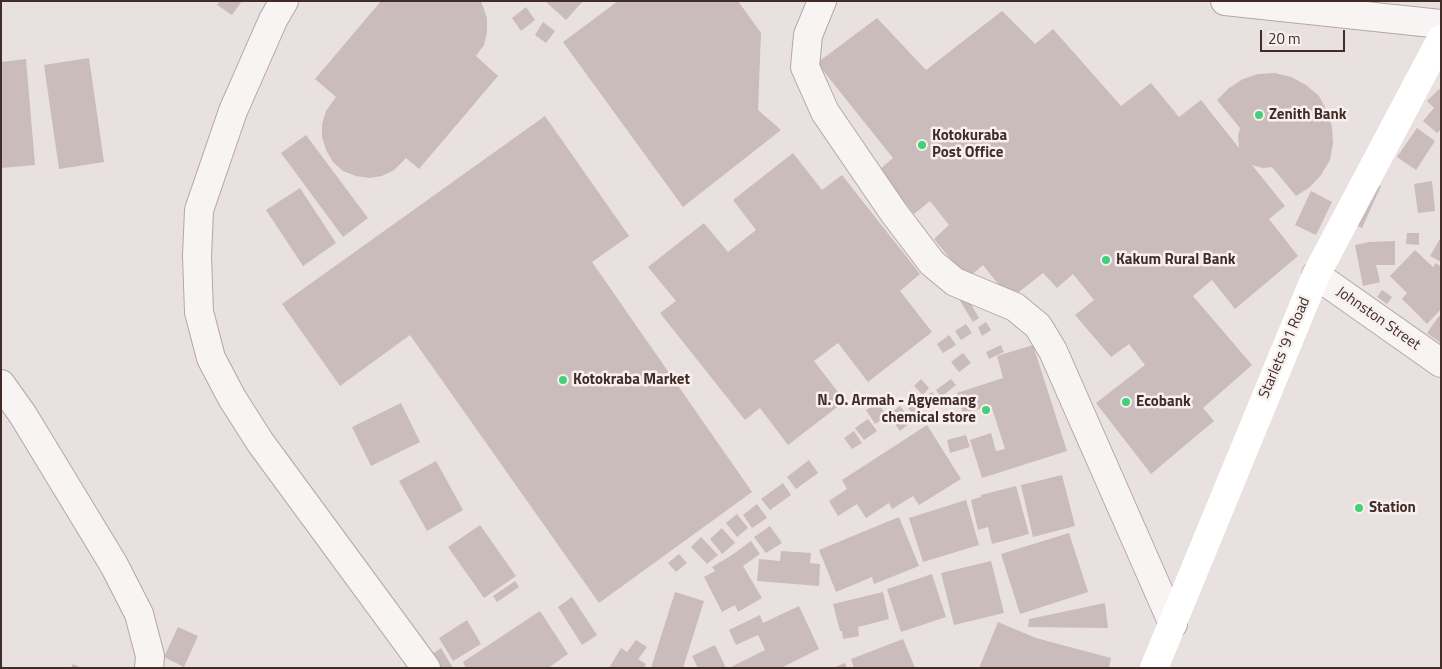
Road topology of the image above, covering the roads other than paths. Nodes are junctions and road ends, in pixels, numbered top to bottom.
1 (284, 1) edge
2 (822, 1) edge
3 (1225, 1) edge
4 (1441, 24) edge
5 (1441, 39) edge
6 (1316, 275) junction
7 (1441, 363) edge
8 (1, 384) edge
9 (1173, 624) junction
10 (149, 668) edge
11 (426, 668) edge
12 (1154, 668) edge

1 - 11 street
2 - 9 street
3 - 4 street
5 - 6 street, Starlets '91 Road
6 - 7 street, Johnston Street
6 - 9 street, Starlets '91 Road
8 - 10 street
9 - 12 street, Starlets '91 Road

